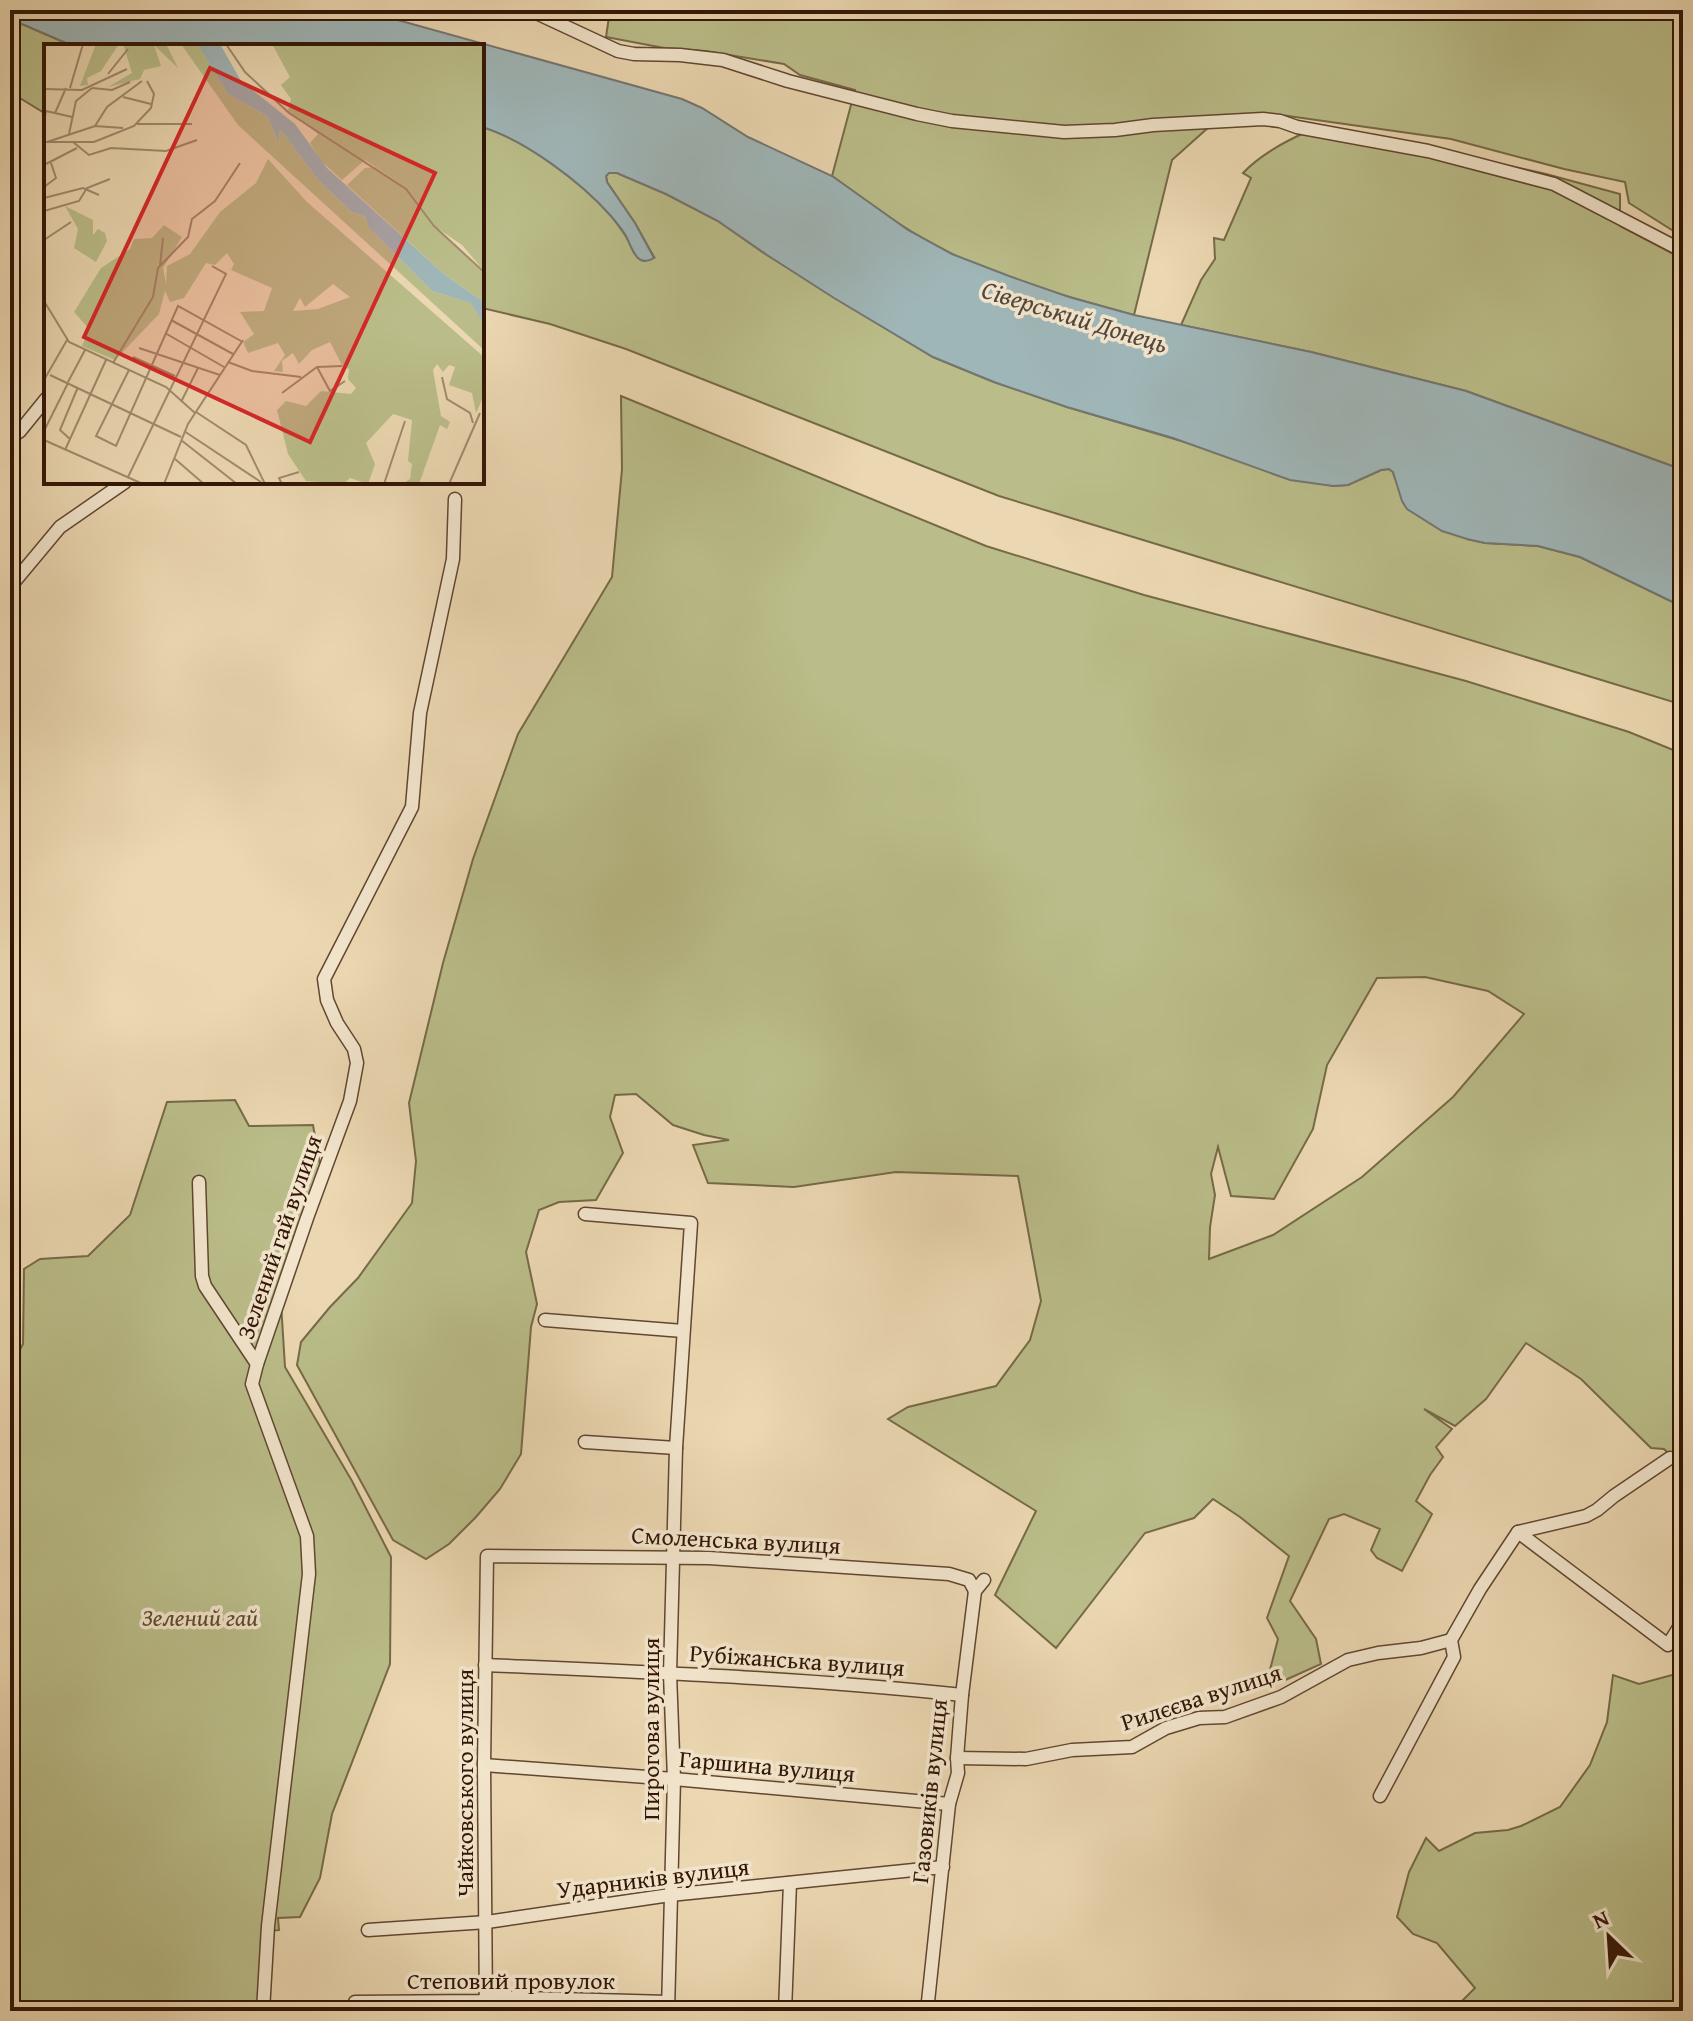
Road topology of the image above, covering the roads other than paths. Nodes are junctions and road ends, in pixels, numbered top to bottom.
1 (530, 10) edge
2 (1683, 251) edge
3 (44, 401) edge
4 (10, 438) edge
5 (122, 484) edge
6 (455, 499) dead end
7 (10, 587) edge
8 (199, 1182) dead end
9 (585, 1214) dead end
10 (545, 1320) dead end
11 (683, 1331) junction
12 (257, 1364) junction
13 (585, 1442) dead end
14 (676, 1448) junction
15 (1670, 1458) dead end
16 (1518, 1532) junction
17 (487, 1556) joint
18 (674, 1557) junction
19 (984, 1580) dead end
20 (975, 1591) junction
21 (1683, 1621) edge
22 (1451, 1640) junction
23 (485, 1665) junction
24 (670, 1674) junction
25 (962, 1695) junction
26 (957, 1758) junction
27 (484, 1765) junction
28 (674, 1779) junction
29 (1380, 1796) dead end
30 (949, 1804) junction
31 (943, 1867) junction
32 (790, 1883) junction
33 (670, 1895) junction
34 (487, 1922) junction
35 (368, 1930) dead end
36 (486, 1997) junction
37 (355, 2002) dead end
38 (668, 2006) edge
39 (263, 2011) edge
40 (486, 2011) edge
41 (785, 2011) edge
42 (927, 2011) edge

1 - 2 street
3 - 4 street
5 - 7 street
6 - 12 street, Зелений гай вулиця
8 - 12 street
9 - 11 street, Пирогова вулиця
10 - 11 street
11 - 14 street, Пирогова вулиця
12 - 39 street, Зелений гай вулиця
13 - 14 street
14 - 18 street, Пирогова вулиця
15 - 16 street
16 - 21 street
16 - 22 street
17 - 18 street, Смоленська вулиця
17 - 23 street, Чайковського вулиця
18 - 20 street, Смоленська вулиця
18 - 24 street, Пирогова вулиця
19 - 20 street
20 - 25 street, Газовиків вулиця
22 - 26 street, Рилєєва вулиця
22 - 29 street
23 - 24 street, Рубіжанська вулиця
23 - 27 street, Чайковського вулиця
24 - 25 street, Рубіжанська вулиця
24 - 28 street, Пирогова вулиця
25 - 26 street, Газовиків вулиця
26 - 30 street, Газовиків вулиця
27 - 28 street, Гаршина вулиця
27 - 34 street, Чайковського вулиця
28 - 30 street, Гаршина вулиця
28 - 33 street, Пирогова вулиця
30 - 31 street, Газовиків вулиця
31 - 32 street, Ударників вулиця
31 - 42 street, Газовиків вулиця
32 - 33 street, Ударників вулиця
32 - 41 street
33 - 34 street, Ударників вулиця
33 - 38 street, Пирогова вулиця
34 - 35 street, Ударників вулиця
34 - 36 street, Чайковського вулиця
36 - 37 street, Степовий провулок
36 - 38 street, Степовий провулок
36 - 40 street, Чайковського вулиця

